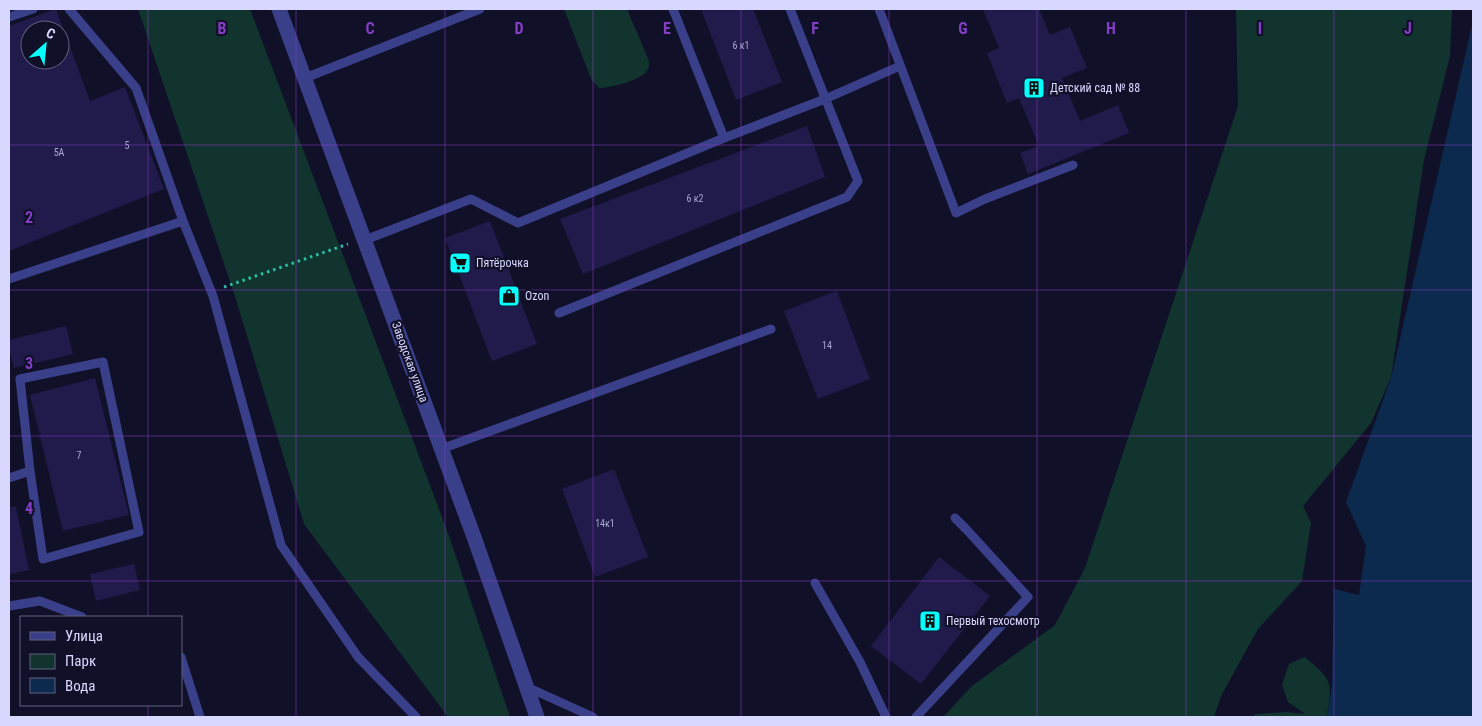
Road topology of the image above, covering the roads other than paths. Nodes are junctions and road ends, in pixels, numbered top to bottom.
1 (33, 9) edge
2 (69, 9) edge
3 (279, 9) edge
4 (480, 9) edge
5 (673, 9) edge
6 (790, 9) edge
7 (878, 9) edge
8 (9, 18) edge
9 (900, 66) junction
10 (304, 78) junction
11 (825, 99) junction
12 (724, 138) junction
13 (1073, 165) dead end
14 (183, 220) junction
15 (358, 242) junction
16 (9, 280) edge
17 (558, 313) dead end
18 (771, 329) dead end
19 (442, 449) junction
20 (30, 471) junction
21 (9, 478) edge
22 (954, 518) dead end
23 (816, 583) dead end
24 (9, 606) edge
25 (79, 616) edge
26 (182, 660) edge
27 (527, 687) junction
28 (200, 717) edge
29 (416, 717) edge
30 (538, 717) edge
31 (593, 717) edge
32 (886, 717) edge
33 (916, 717) edge

1 - 8 lane
2 - 14 lane
3 - 10 street, Заводская улица
4 - 10 lane
5 - 12 lane
6 - 11 lane
7 - 9 lane
9 - 11 lane
9 - 13 lane
10 - 15 street, Заводская улица
11 - 12 lane
11 - 17 lane
12 - 15 lane
14 - 16 lane
14 - 29 lane
15 - 19 street, Заводская улица
18 - 19 lane
19 - 27 street, Заводская улица
20 - 20 lane
20 - 21 lane
22 - 33 lane
23 - 32 lane
24 - 25 lane
26 - 28 lane
27 - 30 street, Заводская улица
27 - 31 lane

